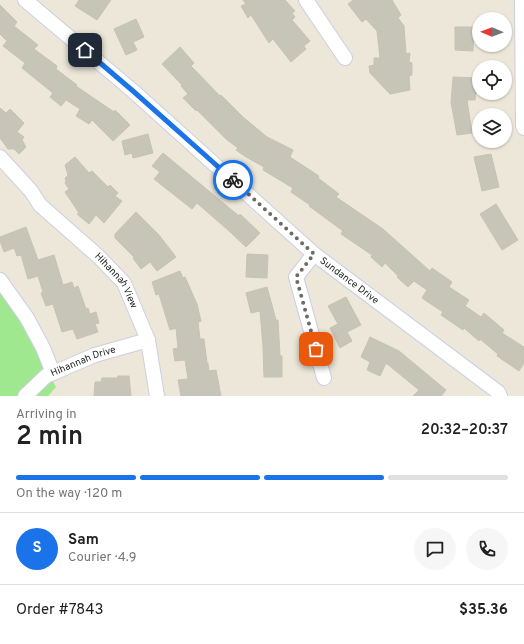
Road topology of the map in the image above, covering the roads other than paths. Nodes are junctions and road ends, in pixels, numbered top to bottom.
1 (24, 0) edge
2 (306, 0) edge
3 (522, 0) edge
4 (345, 58) dead end
5 (524, 128) edge
6 (0, 157) edge
7 (314, 254) junction
8 (0, 280) edge
9 (148, 340) junction
10 (53, 373) junction
11 (324, 378) dead end
12 (25, 396) edge
13 (157, 396) edge
14 (500, 396) edge

1 - 7 street, Sundance Drive
2 - 4 street
3 - 5 street
6 - 9 street, Hihannah View
7 - 11 street
7 - 14 street, Sundance Drive
8 - 10 street
9 - 10 street, Hihannah Drive
9 - 13 street, Hihannah View
10 - 12 street, Hihannah Drive

